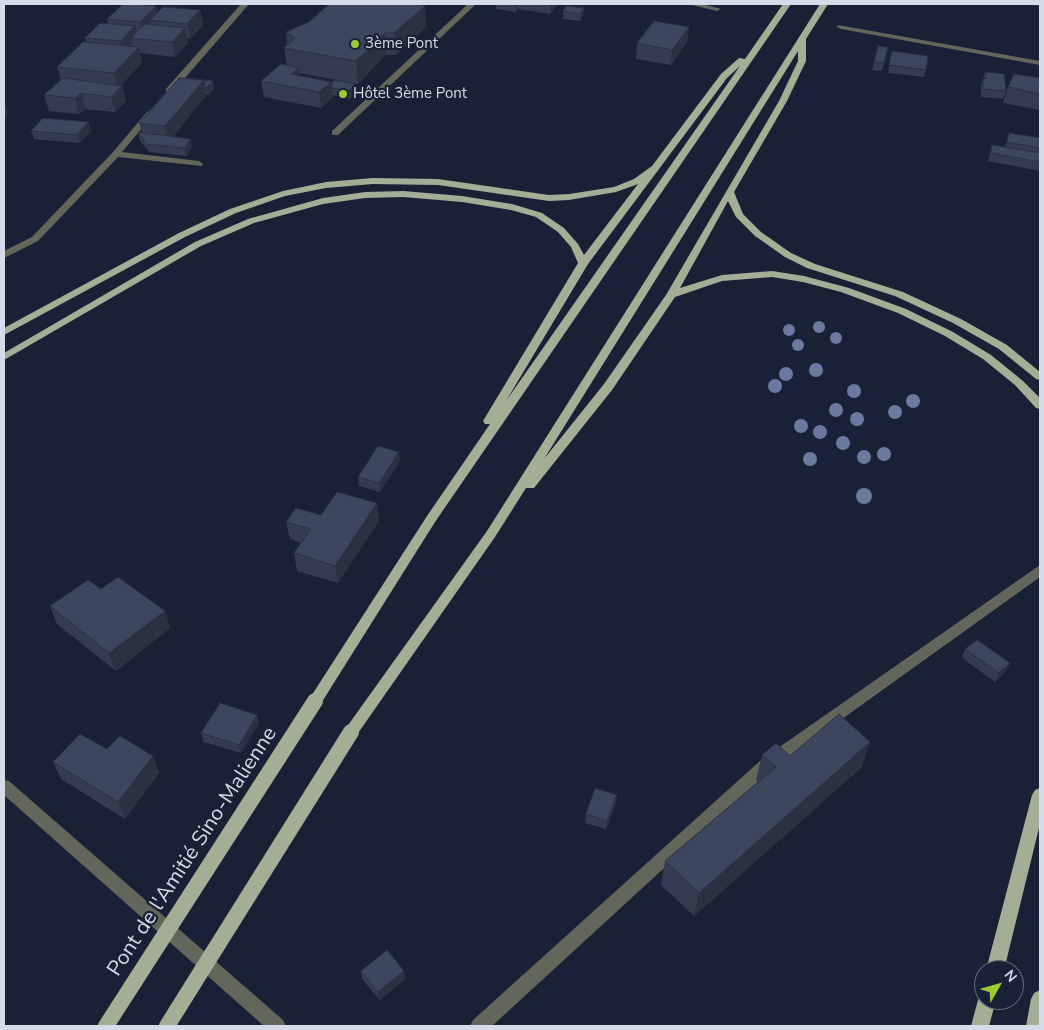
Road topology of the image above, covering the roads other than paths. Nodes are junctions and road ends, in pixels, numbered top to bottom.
1 (244, 4) edge
2 (472, 4) edge
3 (692, 4) edge
4 (787, 4) edge
5 (824, 4) edge
6 (717, 9) dead end
7 (841, 27) dead end
8 (802, 38) junction
9 (758, 44) junction
10 (1040, 62) edge
11 (335, 133) dead end
12 (116, 154) junction
13 (199, 164) dead end
14 (653, 168) junction
15 (729, 192) junction
16 (4, 256) edge
17 (582, 264) junction
18 (671, 295) junction
19 (4, 332) edge
20 (4, 357) edge
21 (1040, 377) edge
22 (1040, 404) edge
23 (431, 519) junction
24 (491, 534) junction
25 (1040, 570) edge
26 (4, 786) edge
27 (1040, 795) edge
28 (998, 960) edge
29 (1040, 999) edge
30 (984, 1010) edge
31 (106, 1026) edge
32 (167, 1026) edge
33 (277, 1026) edge
34 (479, 1026) edge
35 (980, 1026) edge
36 (1035, 1026) edge

1 - 12 street
2 - 11 street
3 - 6 street
4 - 9 main road
5 - 8 main road
7 - 10 street
8 - 15 main road
8 - 24 main road
9 - 14 main road
9 - 23 main road
12 - 13 street
12 - 16 street
14 - 17 main road
14 - 19 main road
15 - 18 main road
15 - 21 main road
17 - 20 main road
17 - 23 main road
18 - 22 main road
18 - 24 main road
23 - 31 main road, Pont de l'Amitié Sino-Malienne, bridge
24 - 32 main road, bridge
25 - 34 street
26 - 33 street
27 - 28 main road
29 - 36 main road
30 - 35 main road

